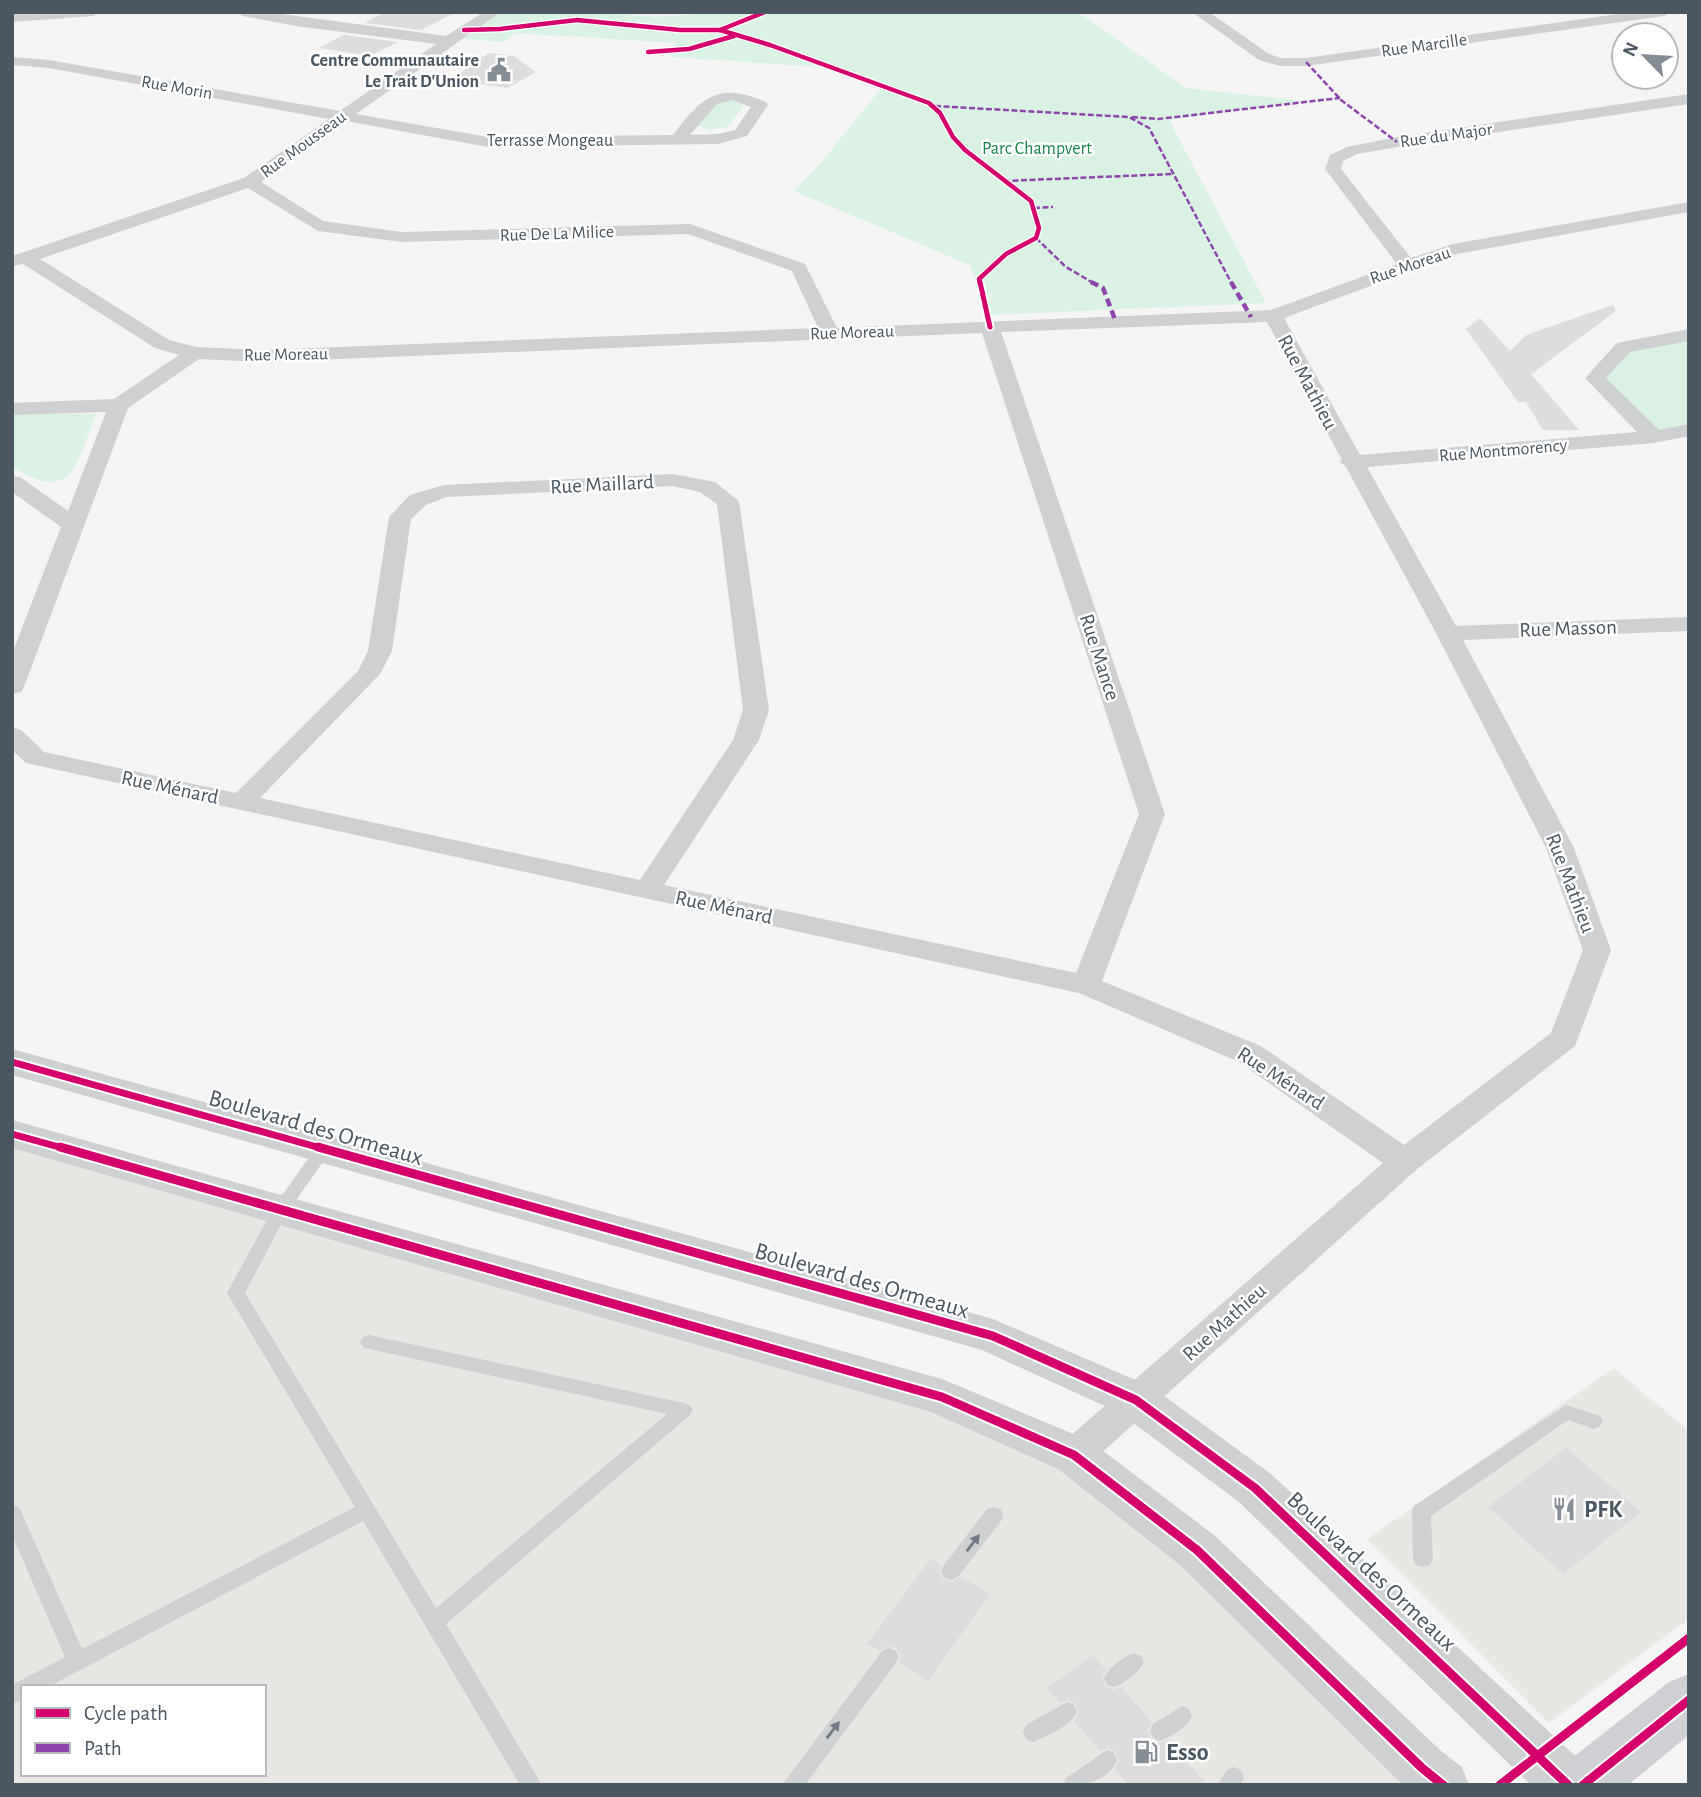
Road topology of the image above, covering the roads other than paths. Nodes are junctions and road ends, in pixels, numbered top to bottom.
1 (93, 12) edge
2 (243, 12) edge
3 (494, 12) edge
4 (1199, 12) edge
5 (1664, 12) edge
6 (12, 18) edge
7 (449, 40) junction
8 (12, 61) edge
9 (1689, 99) edge
10 (341, 116) junction
11 (678, 139) junction
12 (250, 182) junction
13 (1689, 207) edge
14 (19, 260) edge
15 (1406, 264) junction
16 (1273, 316) junction
17 (990, 327) junction
18 (830, 333) junction
19 (1689, 335) edge
20 (195, 353) junction
21 (119, 405) junction
22 (12, 409) edge
23 (1689, 430) edge
24 (1654, 437) junction
25 (1352, 462) junction
26 (12, 482) edge
27 (74, 526) junction
28 (1689, 624) edge
29 (1448, 633) junction
30 (12, 687) edge
31 (12, 735) edge
32 (241, 803) junction
33 (647, 890) junction
34 (1086, 985) junction
35 (12, 1062) edge
36 (12, 1134) edge
37 (324, 1149) junction
38 (1405, 1162) junction
39 (281, 1209) junction
40 (369, 1342) dead end
41 (1136, 1400) junction
42 (1594, 1420) dead end
43 (1074, 1455) junction
44 (367, 1510) junction
45 (12, 1513) edge
46 (994, 1515) dead end
47 (1423, 1559) dead end
48 (951, 1571) dead end
49 (435, 1620) junction
50 (889, 1657) dead end
51 (77, 1661) junction
52 (1135, 1662) dead end
53 (1114, 1678) dead end
54 (32, 1685) edge
55 (1689, 1700) edge
56 (1067, 1712) dead end
57 (1182, 1716) dead end
58 (1160, 1731) dead end
59 (1033, 1732) dead end
60 (1107, 1760) dead end
61 (532, 1785) edge
62 (792, 1785) edge
63 (1073, 1785) edge
64 (1443, 1785) edge
65 (1568, 1785) edge
66 (1583, 1785) edge

1 - 6 street
2 - 7 street
3 - 7 street, Rue Mousseau
4 - 5 street, Rue Marcille
7 - 10 street, Rue Mousseau
8 - 10 street, Rue Morin
9 - 15 street, Rue du Major
10 - 11 street, Terrasse Mongeau
10 - 12 street, Rue Mousseau
11 - 11 street, Terrasse Mongeau
12 - 14 street, Rue Mousseau
12 - 18 street, Rue De La Milice
13 - 15 street, Rue Moreau
14 - 20 street, Rue Moreau
15 - 16 street, Rue Moreau
16 - 17 street, Rue Moreau
16 - 25 street, Rue Mathieu
17 - 18 street, Rue Moreau
17 - 34 street, Rue Mance
18 - 20 street, Rue Moreau
19 - 24 street
20 - 21 street
21 - 22 street
21 - 27 street
23 - 24 street, Rue Montmorency
24 - 25 street, Rue Montmorency
25 - 29 street, Rue Mathieu
26 - 27 street
27 - 30 street
28 - 29 street, Rue Masson
29 - 38 street, Rue Mathieu
31 - 32 street, Rue Ménard
32 - 33 street, Rue Ménard
32 - 33 street, Rue Maillard
33 - 34 street, Rue Ménard
34 - 38 street, Rue Ménard
35 - 37 street, Boulevard des Ormeaux
36 - 39 street
37 - 39 lane
37 - 41 street, Boulevard des Ormeaux
38 - 41 street, Rue Mathieu
39 - 43 street
39 - 44 lane
40 - 49 lane
41 - 43 street, Rue Mathieu
41 - 65 street, Boulevard des Ormeaux
42 - 47 lane
43 - 64 street
44 - 49 lane
44 - 51 lane
45 - 51 lane
48 -> 46 lane
49 - 61 lane
62 -> 50 lane
51 - 54 lane
52 - 53 lane
55 - 66 main road
56 - 59 lane
57 - 58 lane
60 - 63 lane

